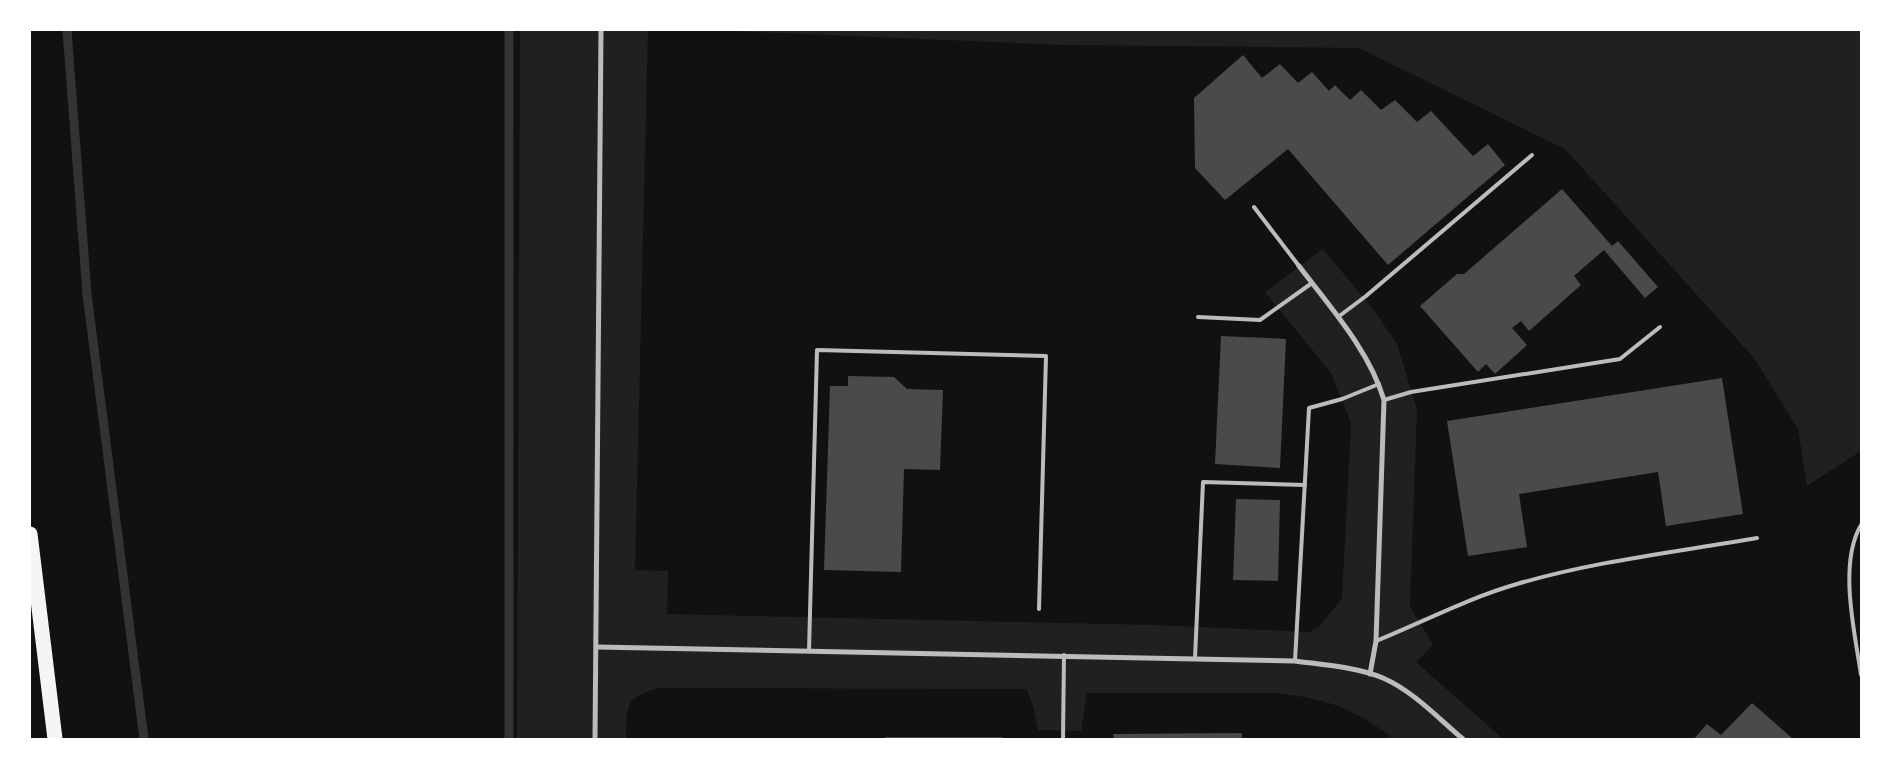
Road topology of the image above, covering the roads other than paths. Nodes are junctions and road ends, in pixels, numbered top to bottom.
1 (601, 30) edge
2 (1532, 155) dead end
3 (1254, 206) dead end
4 (1299, 266) joint
5 (1312, 283) junction
6 (1198, 317) dead end
7 (1338, 317) junction
8 (1660, 327) dead end
9 (1379, 384) junction
10 (1384, 400) junction
11 (1305, 486) junction
12 (1861, 525) edge
13 (30, 534) edge
14 (1757, 538) dead end
15 (1039, 609) dead end
16 (1376, 641) junction
17 (597, 647) junction
18 (809, 652) junction
19 (1064, 655) junction
20 (1195, 658) junction
21 (1296, 661) junction
22 (1370, 674) junction
23 (1861, 675) edge
24 (55, 739) edge
25 (595, 739) edge
26 (1063, 739) edge
27 (1463, 739) edge

1 - 17 street
2 - 7 lane
3 - 4 lane
4 - 5 street
5 - 6 lane
5 - 7 street
7 - 9 street
8 - 10 lane
9 - 10 street
9 - 11 lane
10 - 16 street
11 - 20 lane
11 - 21 lane
12 - 23 lane
13 - 24 highway
14 - 16 lane
15 - 18 lane
16 - 22 street
17 - 18 street
17 - 25 street
18 - 19 street
19 - 20 street
19 - 26 lane
20 - 21 street
21 - 22 street
22 - 27 street

